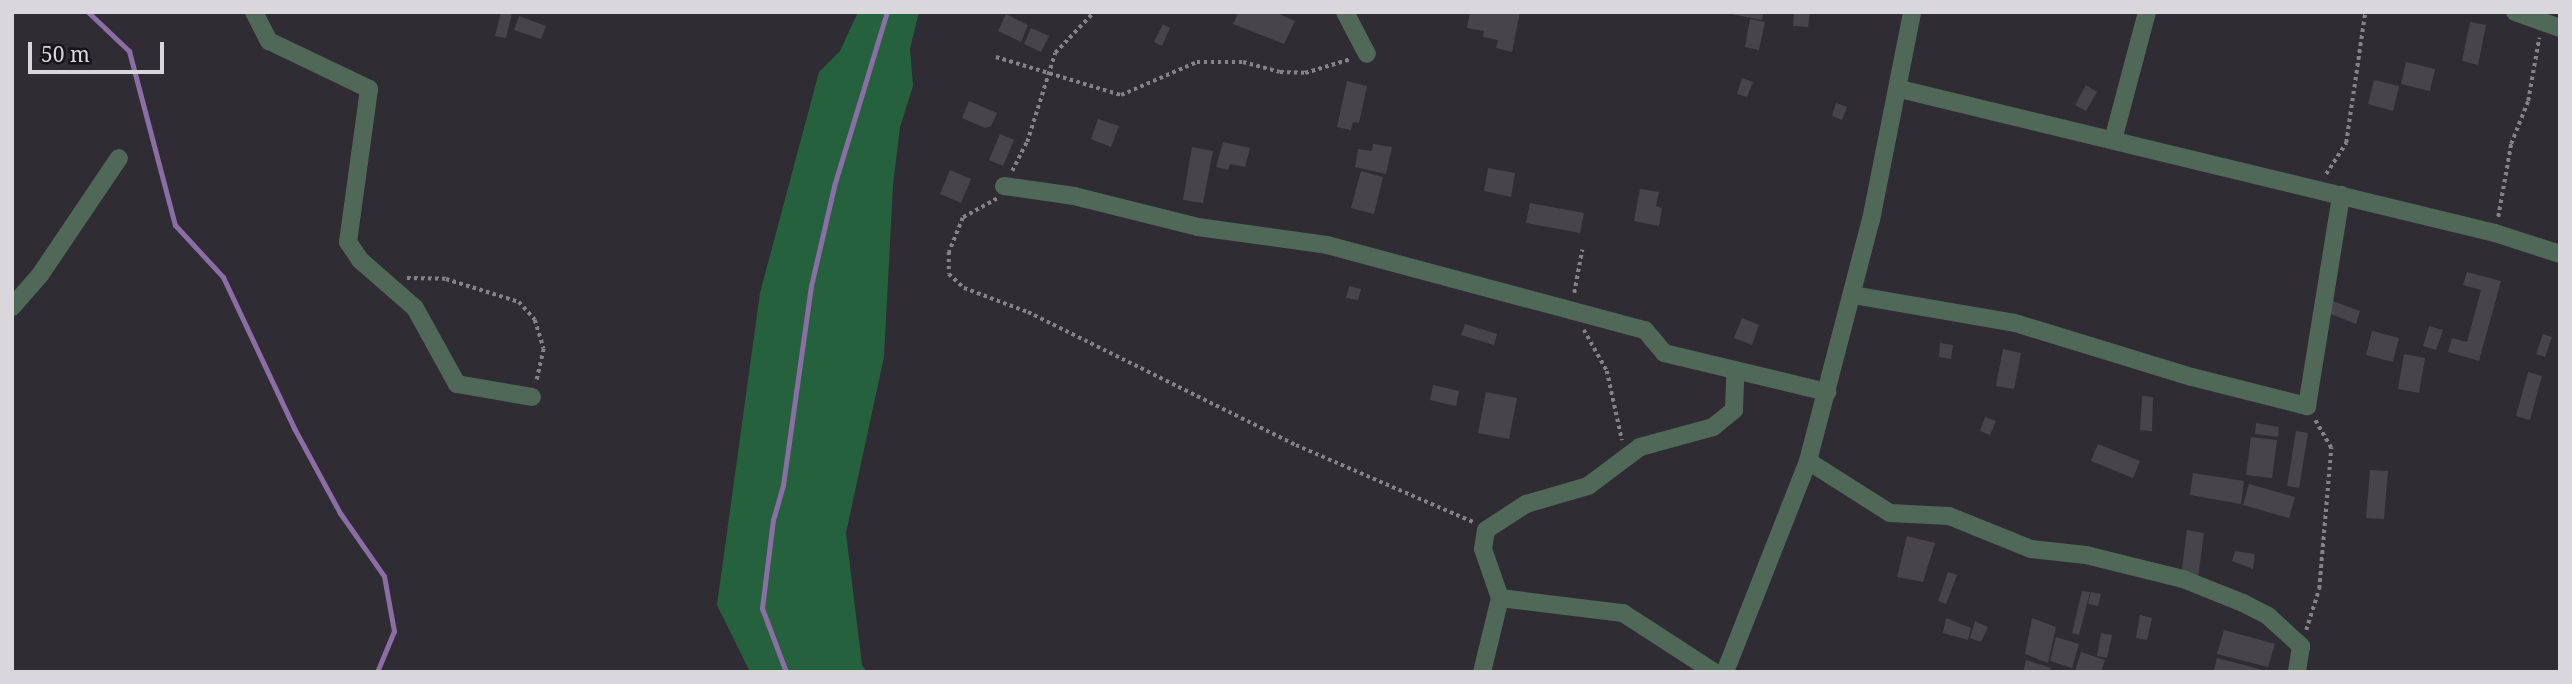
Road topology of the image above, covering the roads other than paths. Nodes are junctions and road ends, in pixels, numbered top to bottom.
1 (254, 12) edge
2 (1345, 12) edge
3 (1912, 12) edge
4 (2147, 12) edge
5 (2515, 12) edge
6 (2560, 27) edge
7 (1367, 54) road end
8 (1900, 89) junction
9 (2113, 140) junction
10 (119, 158) dead end
11 (1004, 186) road end
12 (2341, 195) junction
13 (2560, 254) edge
14 (1853, 295) junction
15 (12, 307) edge
16 (1735, 372) junction
17 (1827, 392) junction
18 (532, 397) road end
19 (1808, 461) junction
20 (1500, 598) junction
21 (1482, 672) edge
22 (1714, 672) edge
23 (1726, 672) edge
24 (2297, 672) edge

1 - 18 street
2 - 7 street
3 - 8 street
4 - 9 street
5 - 6 street
8 - 9 street
8 - 14 street
9 - 12 street
10 - 15 street
11 - 16 street
12 - 13 street
12 - 14 street
14 - 17 street
16 - 17 street
16 - 20 street
17 - 19 street
19 - 23 street
19 - 24 street
20 - 21 street
20 - 22 street

